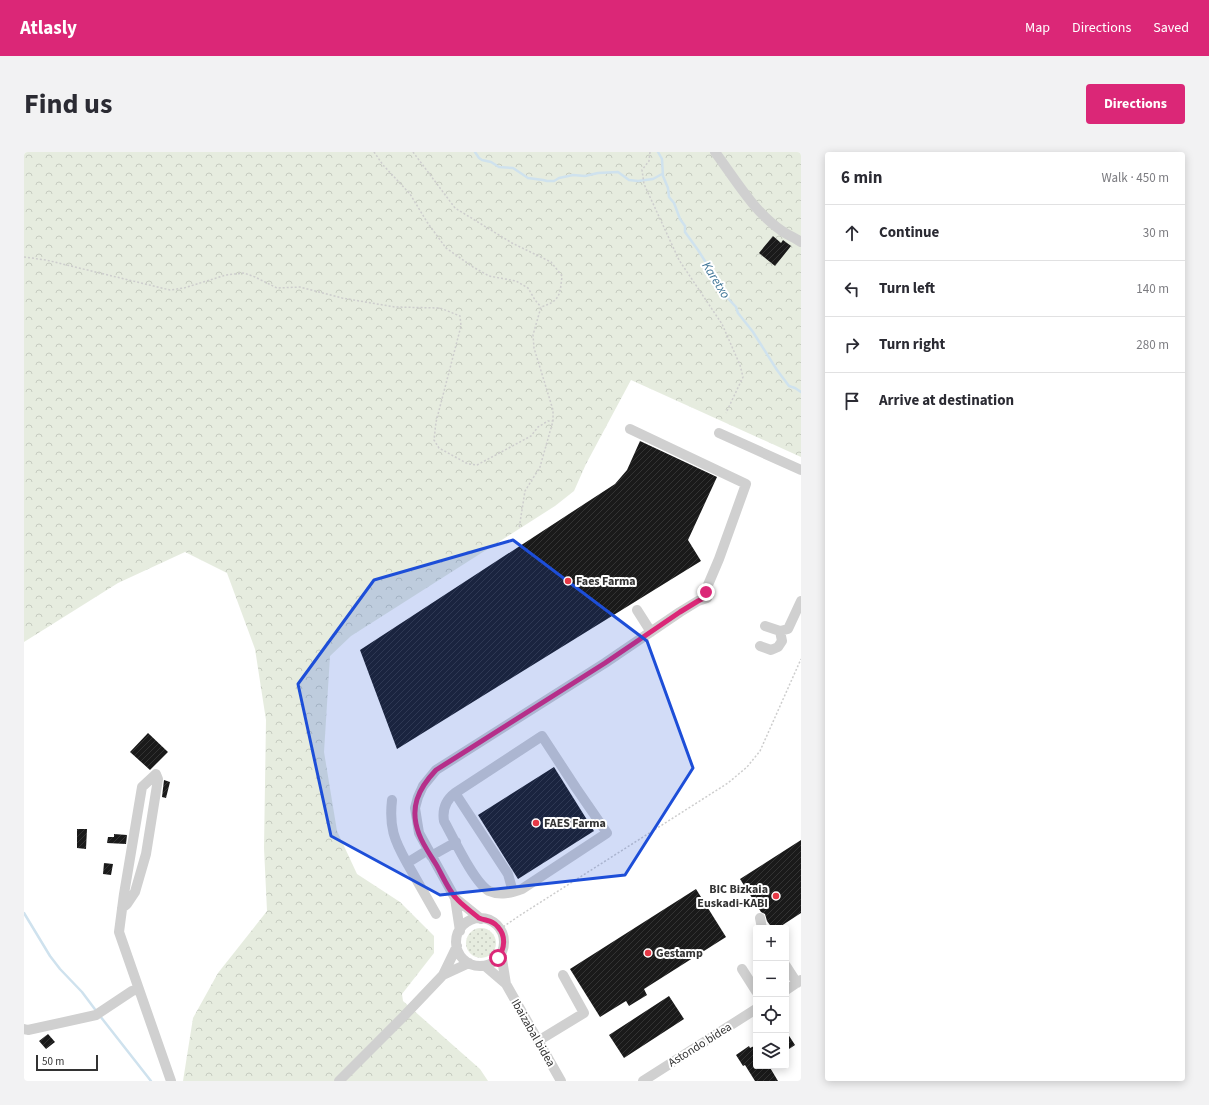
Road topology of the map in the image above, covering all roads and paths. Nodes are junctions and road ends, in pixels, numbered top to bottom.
1 (374, 152) edge
2 (413, 152) edge
3 (650, 152) edge
4 (715, 152) edge
5 (801, 242) edge
6 (24, 257) edge
7 (541, 307) junction
8 (726, 413) dead end
9 (553, 421) junction
10 (630, 429) dead end
11 (719, 433) dead end
12 (801, 470) edge
13 (519, 529) dead end
14 (801, 601) edge
15 (637, 610) dead end
16 (765, 626) dead end
17 (780, 631) junction
18 (650, 632) junction
19 (760, 646) dead end
20 (801, 660) edge
21 (455, 793) junction
22 (392, 800) dead end
23 (456, 842) junction
24 (430, 853) junction
25 (407, 863) junction
26 (513, 892) junction
27 (455, 898) junction
28 (122, 908) junction
29 (436, 914) dead end
30 (481, 919) junction
31 (500, 929) junction
32 (460, 931) junction
33 (457, 946) junction
34 (502, 953) junction
35 (469, 963) junction
36 (484, 966) junction
37 (742, 969) dead end
38 (789, 970) edge
39 (563, 975) dead end
40 (443, 976) junction
41 (799, 982) edge
42 (506, 984) junction
43 (753, 986) edge
44 (789, 988) edge
45 (138, 989) junction
46 (753, 1011) edge
47 (24, 1029) edge
48 (538, 1041) junction
49 (171, 1081) edge
50 (339, 1081) edge
51 (561, 1081) edge
52 (643, 1081) edge

1 - 7 path
2 - 7 path
3 - 8 path
4 - 5 street
6 - 9 path
7 - 9 path
9 - 13 path
10 - 18 street
11 - 12 street
14 - 17 street
15 - 18 street
16 - 17 street
17 - 19 street
18 - 24 street
20 - 31 path
21 - 23 street
21 - 26 street
21 - 26 street
22 - 25 street
23 - 24 street
23 - 26 street
24 - 25 street
24 - 27 street
25 - 29 street
27 - 30 street
27 - 32 street
28 - 28 street
28 - 45 street
30 - 31 street
30 - 32 street
31 - 34 street
32 - 33 street
33 - 35 street
33 - 40 street
34 - 36 street
34 - 42 street, Ibaizabal bidea
35 - 36 street
35 - 40 street
36 - 42 street, Ibaizabal bidea
37 - 43 street
38 - 41 street
39 - 48 street
40 - 50 street
41 - 44 street
42 - 48 street, Ibaizabal bidea
45 - 47 street
45 - 49 street
46 - 52 street, Astondo bidea
48 - 51 street, Ibaizabal bidea

